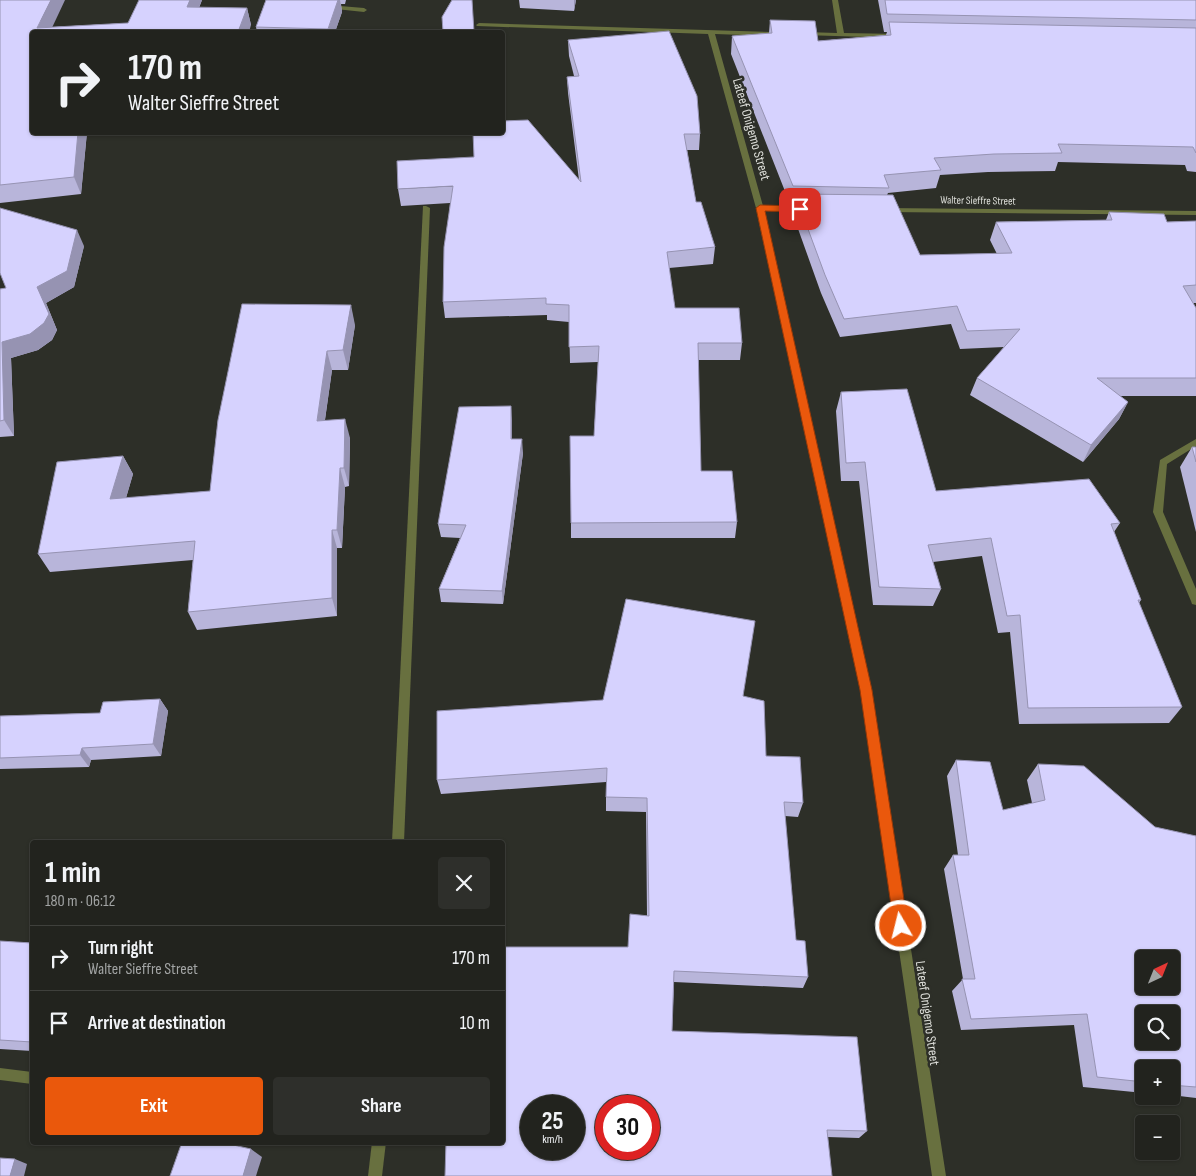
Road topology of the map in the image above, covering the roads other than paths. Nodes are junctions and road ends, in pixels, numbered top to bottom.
1 (834, 0) edge
2 (318, 6) edge
3 (364, 10) dead end
4 (479, 25) dead end
5 (711, 33) junction
6 (781, 34) edge
7 (801, 34) edge
8 (841, 34) junction
9 (910, 36) edge
10 (426, 208) edge
11 (760, 208) junction
12 (810, 209) edge
13 (879, 210) edge
14 (1196, 213) edge
15 (1196, 442) edge
16 (1196, 601) edge
17 (398, 840) edge
18 (0, 1074) edge
19 (30, 1078) edge
20 (378, 1145) edge
21 (375, 1176) edge
22 (939, 1176) edge

1 - 8 street
2 - 3 street
4 - 5 street
5 - 6 street
5 - 11 street, Lateef Onigemo Street
7 - 8 street
8 - 9 street
10 - 17 street
11 - 12 street
11 - 22 street, Lateef Onigemo Street
13 - 14 street, Walter Sieffre Street
15 - 16 street
18 - 19 street
20 - 21 street

